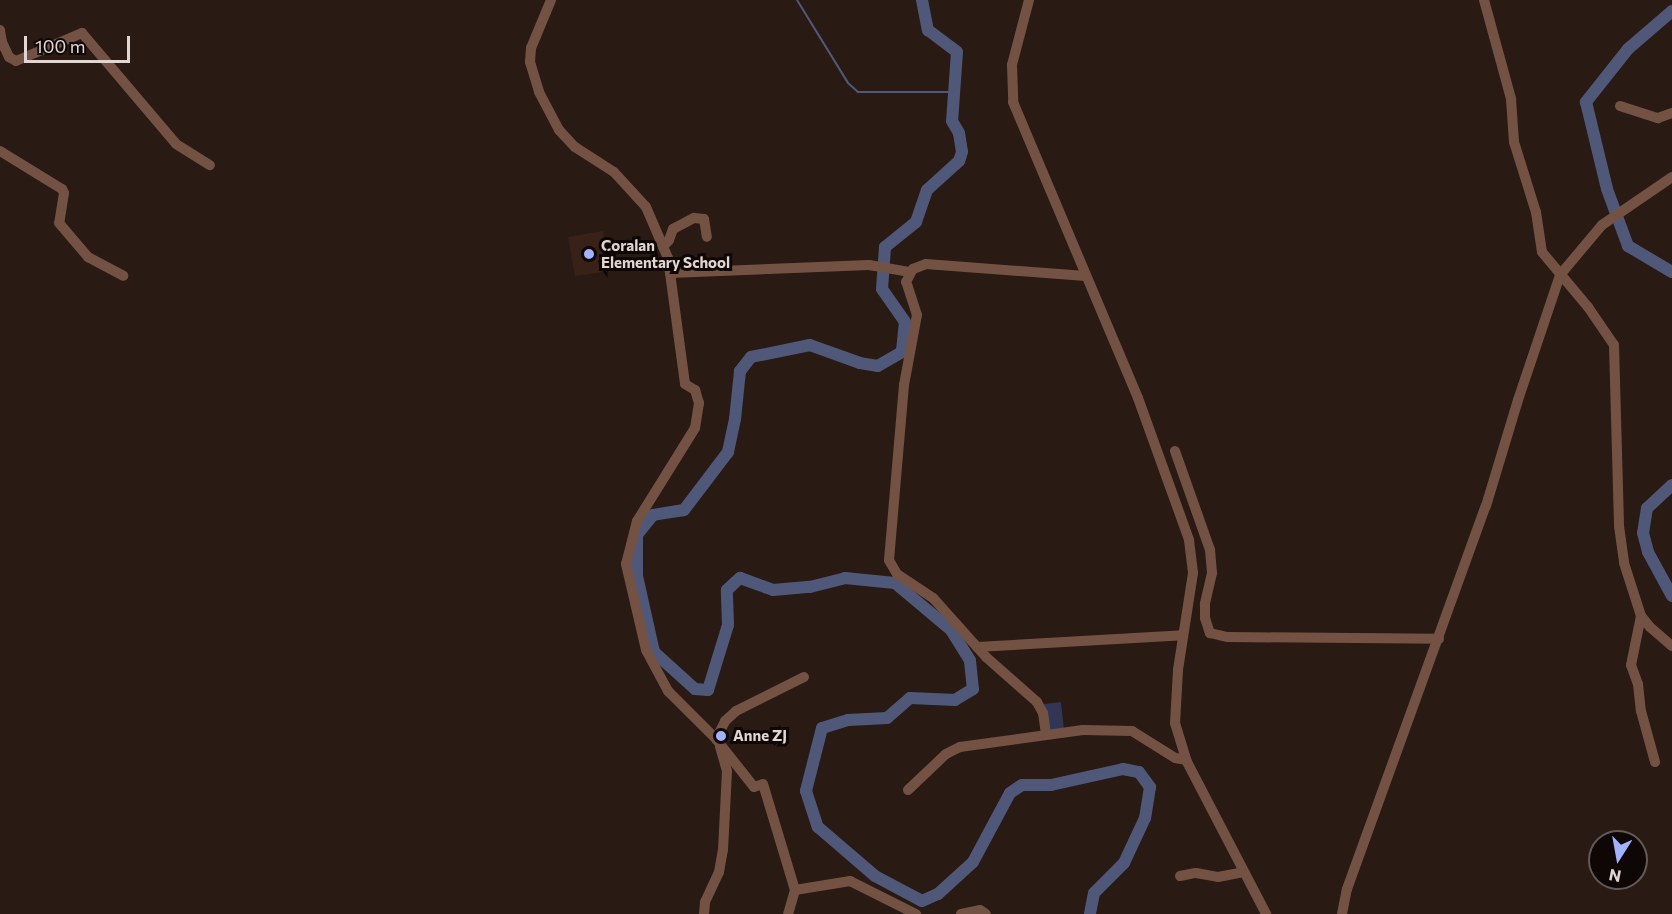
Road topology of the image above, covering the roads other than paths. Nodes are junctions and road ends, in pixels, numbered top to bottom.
1 (551, 0) edge
2 (1029, 0) edge
3 (1484, 0) edge
4 (0, 30) edge
5 (1, 44) edge
6 (1620, 106) dead end
7 (1672, 113) edge
8 (0, 151) edge
9 (210, 165) dead end
10 (1672, 177) edge
11 (707, 237) dead end
12 (663, 247) junction
13 (910, 272) junction
14 (670, 273) junction
15 (1560, 275) junction
16 (123, 276) dead end
17 (1086, 276) junction
18 (1175, 451) dead end
19 (1190, 601) junction
20 (1205, 604) junction
21 (1641, 616) junction
22 (1183, 635) junction
23 (1439, 639) junction
24 (1672, 646) edge
25 (977, 647) junction
26 (804, 677) dead end
27 (1046, 734) junction
28 (717, 741) junction
29 (1186, 760) junction
30 (1655, 762) dead end
31 (908, 790) dead end
32 (1244, 872) junction
33 (1180, 876) dead end
34 (795, 890) junction
35 (704, 914) edge
36 (788, 914) edge
37 (916, 914) edge
38 (961, 914) edge
39 (986, 914) edge
40 (1266, 914) edge
41 (1342, 914) edge

1 - 12 street
2 - 17 street
3 - 15 street
4 - 5 street
5 - 9 street
6 - 7 street
8 - 16 street
10 - 15 street
11 - 12 street
12 - 14 street
13 - 14 street
13 - 17 street
13 - 25 street
14 - 28 street
15 - 21 street
15 - 23 street
17 - 19 street
18 - 20 street
19 - 20 street
19 - 22 street
20 - 23 street
21 - 24 street
21 - 30 street
22 - 25 street
22 - 29 street
23 - 41 street
25 - 27 street
26 - 28 street
27 - 29 street
27 - 31 street
28 - 34 street
28 - 35 street
29 - 32 street
32 - 33 street
32 - 40 street
34 - 36 street
34 - 37 street
38 - 39 street

